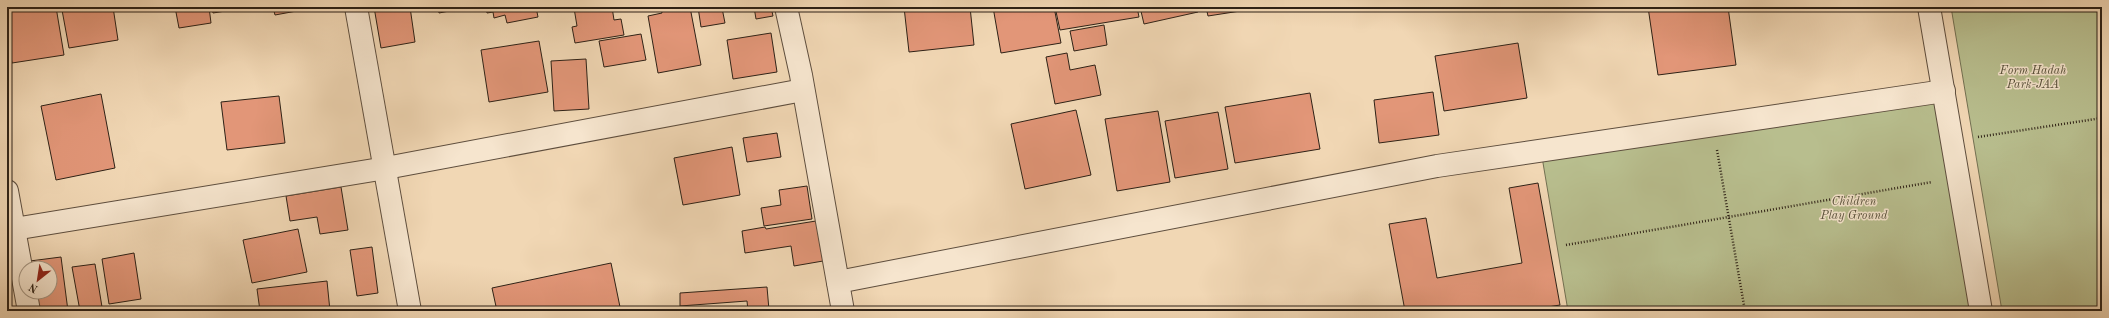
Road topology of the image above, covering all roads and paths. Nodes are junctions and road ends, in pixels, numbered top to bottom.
1 (356, 7) edge
2 (786, 7) edge
3 (1929, 7) edge
4 (803, 90) junction
5 (1944, 91) junction
6 (2102, 118) edge
7 (1713, 125) junction
8 (1952, 140) junction
9 (386, 168) junction
10 (1959, 177) junction
11 (7, 191) edge
12 (1728, 216) junction
13 (14, 229) junction
14 (1566, 245) dead end
15 (838, 282) junction
16 (29, 311) edge
17 (410, 311) edge
18 (843, 311) edge
19 (1745, 311) edge
20 (1981, 311) edge

1 - 9 street
2 - 4 street
3 - 5 street
4 - 9 street
4 - 15 street
5 - 7 street
5 - 8 street
6 - 8 path
7 - 12 path
7 - 15 street
8 - 10 street
9 - 13 street
9 - 17 street
10 - 12 path
10 - 20 street
11 - 13 street
12 - 14 path
12 - 19 path
13 - 16 street
15 - 18 street

